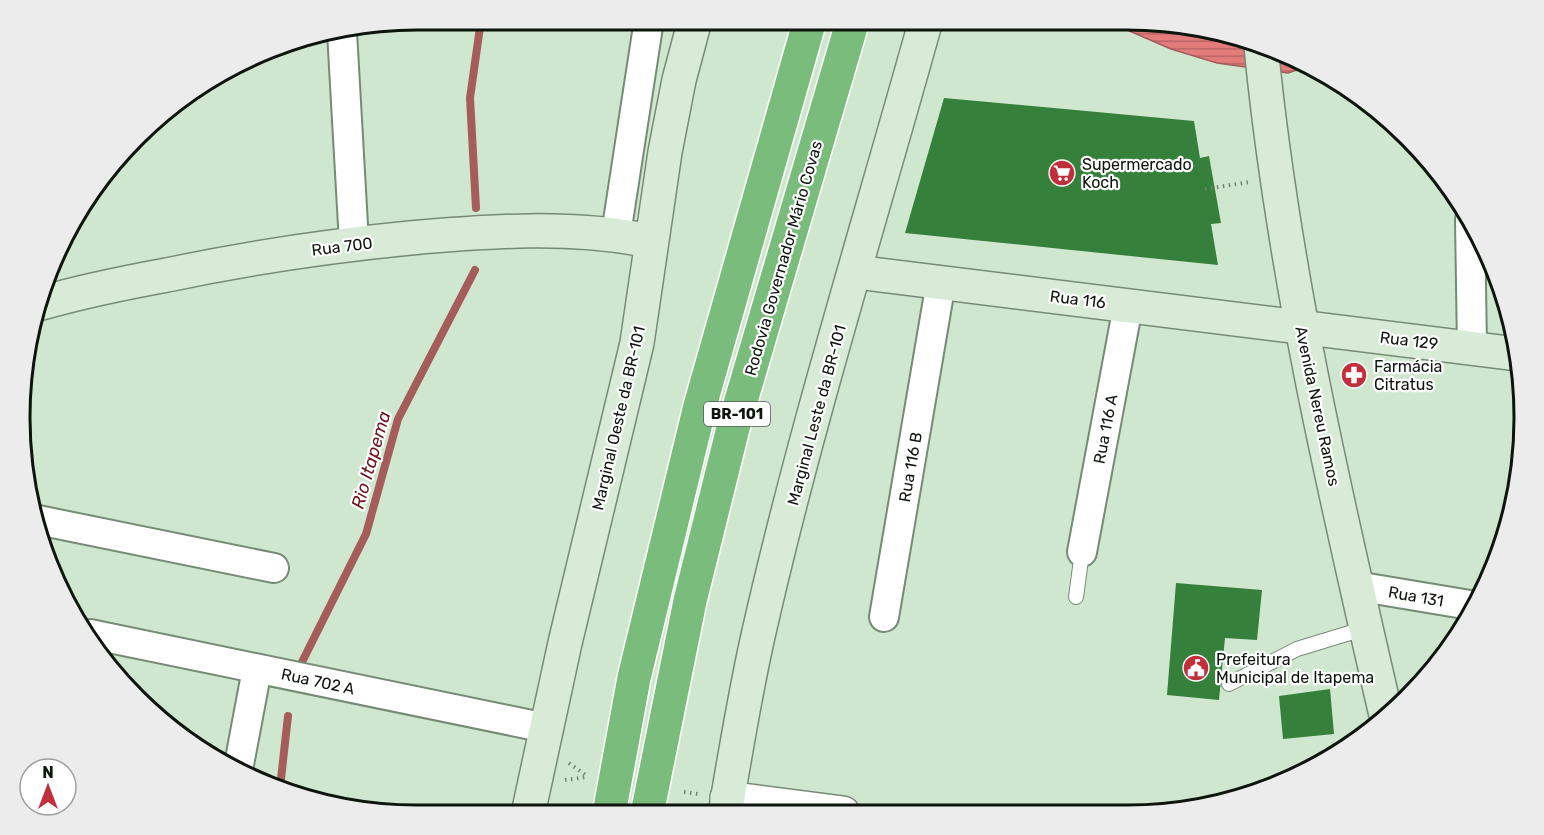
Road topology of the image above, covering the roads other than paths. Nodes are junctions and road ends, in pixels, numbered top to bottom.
1 (647, 30) edge
2 (692, 30) edge
3 (807, 30) edge
4 (850, 30) edge
5 (923, 30) edge
6 (342, 37) edge
7 (1262, 55) edge
8 (616, 234) junction
9 (1470, 239) edge
10 (650, 241) junction
11 (354, 243) junction
12 (856, 272) junction
13 (940, 282) junction
14 (48, 301) edge
15 (1128, 306) junction
16 (1301, 327) junction
17 (1472, 348) junction
18 (1509, 353) edge
19 (44, 521) edge
20 (1083, 552) joint
21 (274, 568) dead end
22 (1356, 586) junction
23 (1076, 597) dead end
24 (1466, 604) edge
25 (884, 617) dead end
26 (1366, 628) junction
27 (97, 635) edge
28 (257, 669) junction
29 (1229, 684) dead end
30 (1384, 707) edge
31 (546, 728) junction
32 (240, 762) edge
33 (530, 805) edge
34 (611, 805) edge
35 (649, 805) edge
36 (726, 805) edge

1 - 8 street
2 - 10 main road, Marginal Oeste da BR-101
3 - 34 highway, BR-101
4 - 35 highway, Rodovia Governador Mário Covas / BR-101
5 - 12 main road, Marginal Leste da BR-101
6 - 11 street
7 - 16 main road, Avenida Nereu Ramos
8 - 10 main road, Rua 700
8 - 11 main road, Rua 700
9 - 17 street
10 - 31 main road, Marginal Oeste da BR-101
11 - 14 main road, Rua 700
12 - 13 main road, Rua 116
12 - 36 main road, Marginal Leste da BR-101
13 - 15 main road, Rua 116
13 - 25 street, Rua 116 B
15 - 16 main road, Rua 116
15 - 20 street, Rua 116 A
16 - 17 main road, Rua 129
16 - 22 main road, Avenida Nereu Ramos
17 - 18 main road, Rua 129
19 - 21 street
20 - 23 lane
22 - 24 street, Rua 131
22 - 26 main road, Avenida Nereu Ramos
26 - 29 lane
26 - 30 main road, Avenida Nereu Ramos
27 - 28 street, Rua 702 A
28 - 31 street, Rua 702 A
28 - 32 street
31 - 33 main road, Marginal Oeste da BR-101

